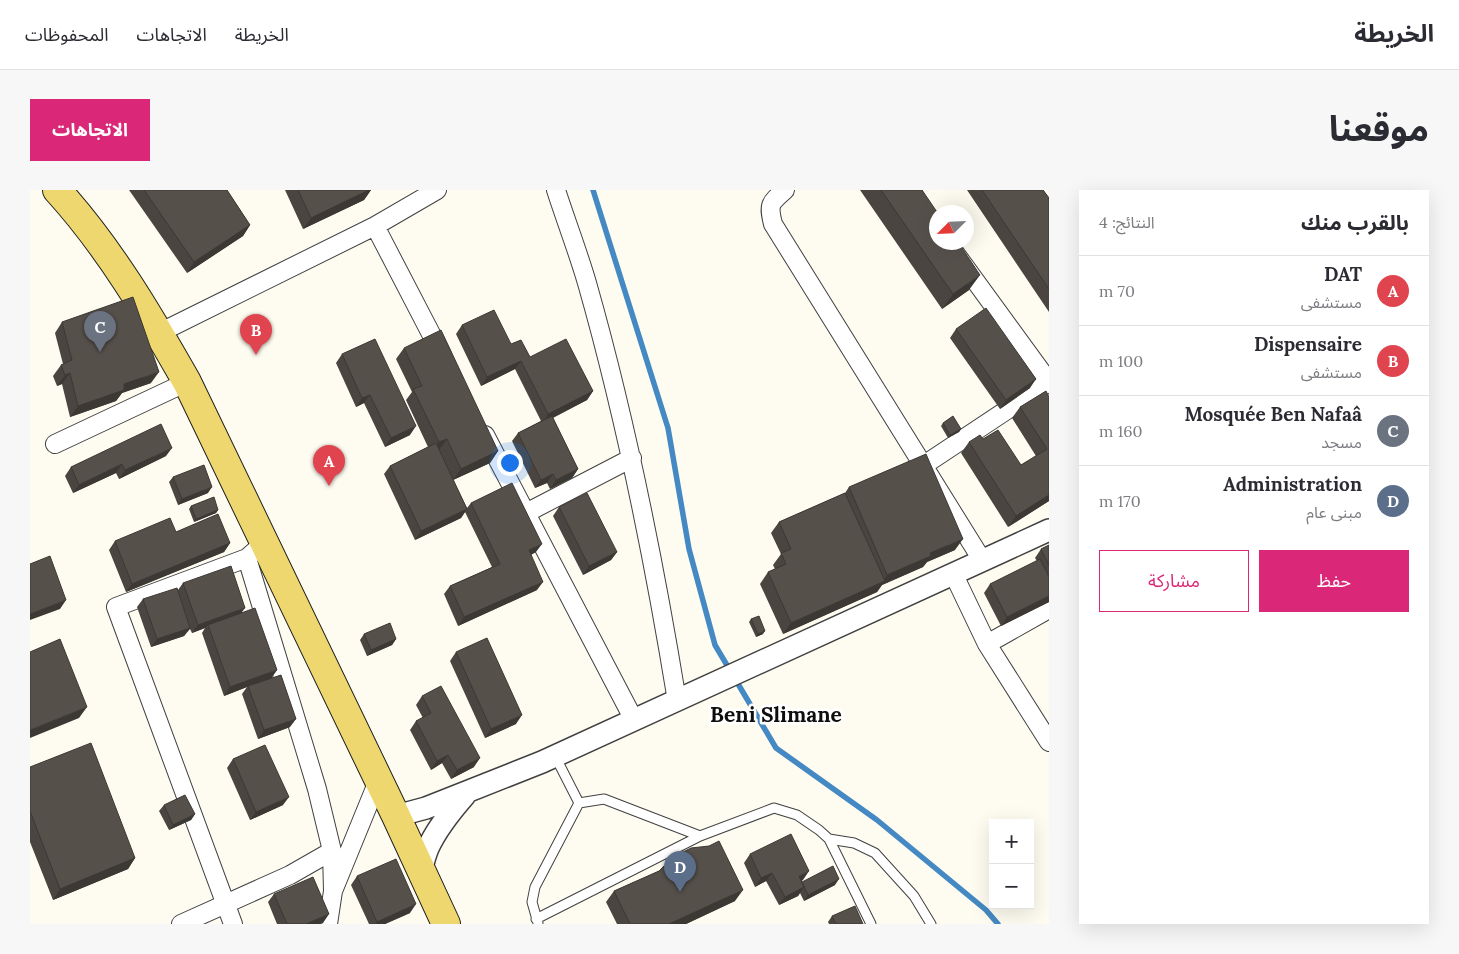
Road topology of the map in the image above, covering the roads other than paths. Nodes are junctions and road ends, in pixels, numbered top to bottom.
1 (57, 190) edge
2 (437, 190) edge
3 (556, 190) edge
4 (785, 190) edge
5 (375, 226) junction
6 (953, 250) edge
7 (160, 333) junction
8 (448, 365) edge
9 (187, 382) junction
10 (1049, 382) edge
11 (476, 418) edge
12 (55, 444) dead end
13 (632, 458) junction
14 (924, 465) junction
15 (526, 513) junction
16 (1049, 530) edge
17 (255, 551) junction
18 (982, 560) junction
19 (953, 573) junction
20 (1049, 609) edge
21 (987, 644) junction
22 (677, 701) junction
23 (634, 720) junction
24 (1049, 742) edge
25 (555, 756) junction
26 (378, 781) junction
27 (467, 793) junction
28 (579, 803) junction
29 (396, 816) junction
30 (700, 836) junction
31 (829, 839) junction
32 (332, 852) junction
33 (421, 871) junction
34 (333, 891) junction
35 (226, 904) junction
36 (537, 922) edge
37 (181, 924) edge
38 (233, 924) edge
39 (328, 924) edge
40 (446, 924) edge
41 (871, 924) edge
42 (931, 924) edge

1 - 7 main road
2 - 5 street
3 - 13 street
4 - 14 street
5 - 7 street
5 - 8 street
6 - 10 street
7 - 9 main road
9 - 12 street
9 - 17 main road
10 - 14 street
11 - 15 street
13 - 15 street
13 - 22 street
14 - 18 street
15 - 23 street
16 - 18 street
17 - 26 main road
17 - 32 street
17 - 35 street
18 - 19 street
19 - 21 street
19 - 22 street
20 - 21 street
21 - 24 street
22 - 23 street
23 - 25 street
25 - 27 street
25 - 28 lane
26 - 29 main road
26 - 34 street
27 - 29 street
27 - 33 street
28 - 30 lane
28 - 36 lane
29 - 33 main road
30 - 31 lane
30 - 36 lane
31 - 41 lane
31 - 42 lane
32 - 34 street
32 - 35 street
33 - 40 main road
34 - 39 street
35 - 37 street
35 - 38 street

